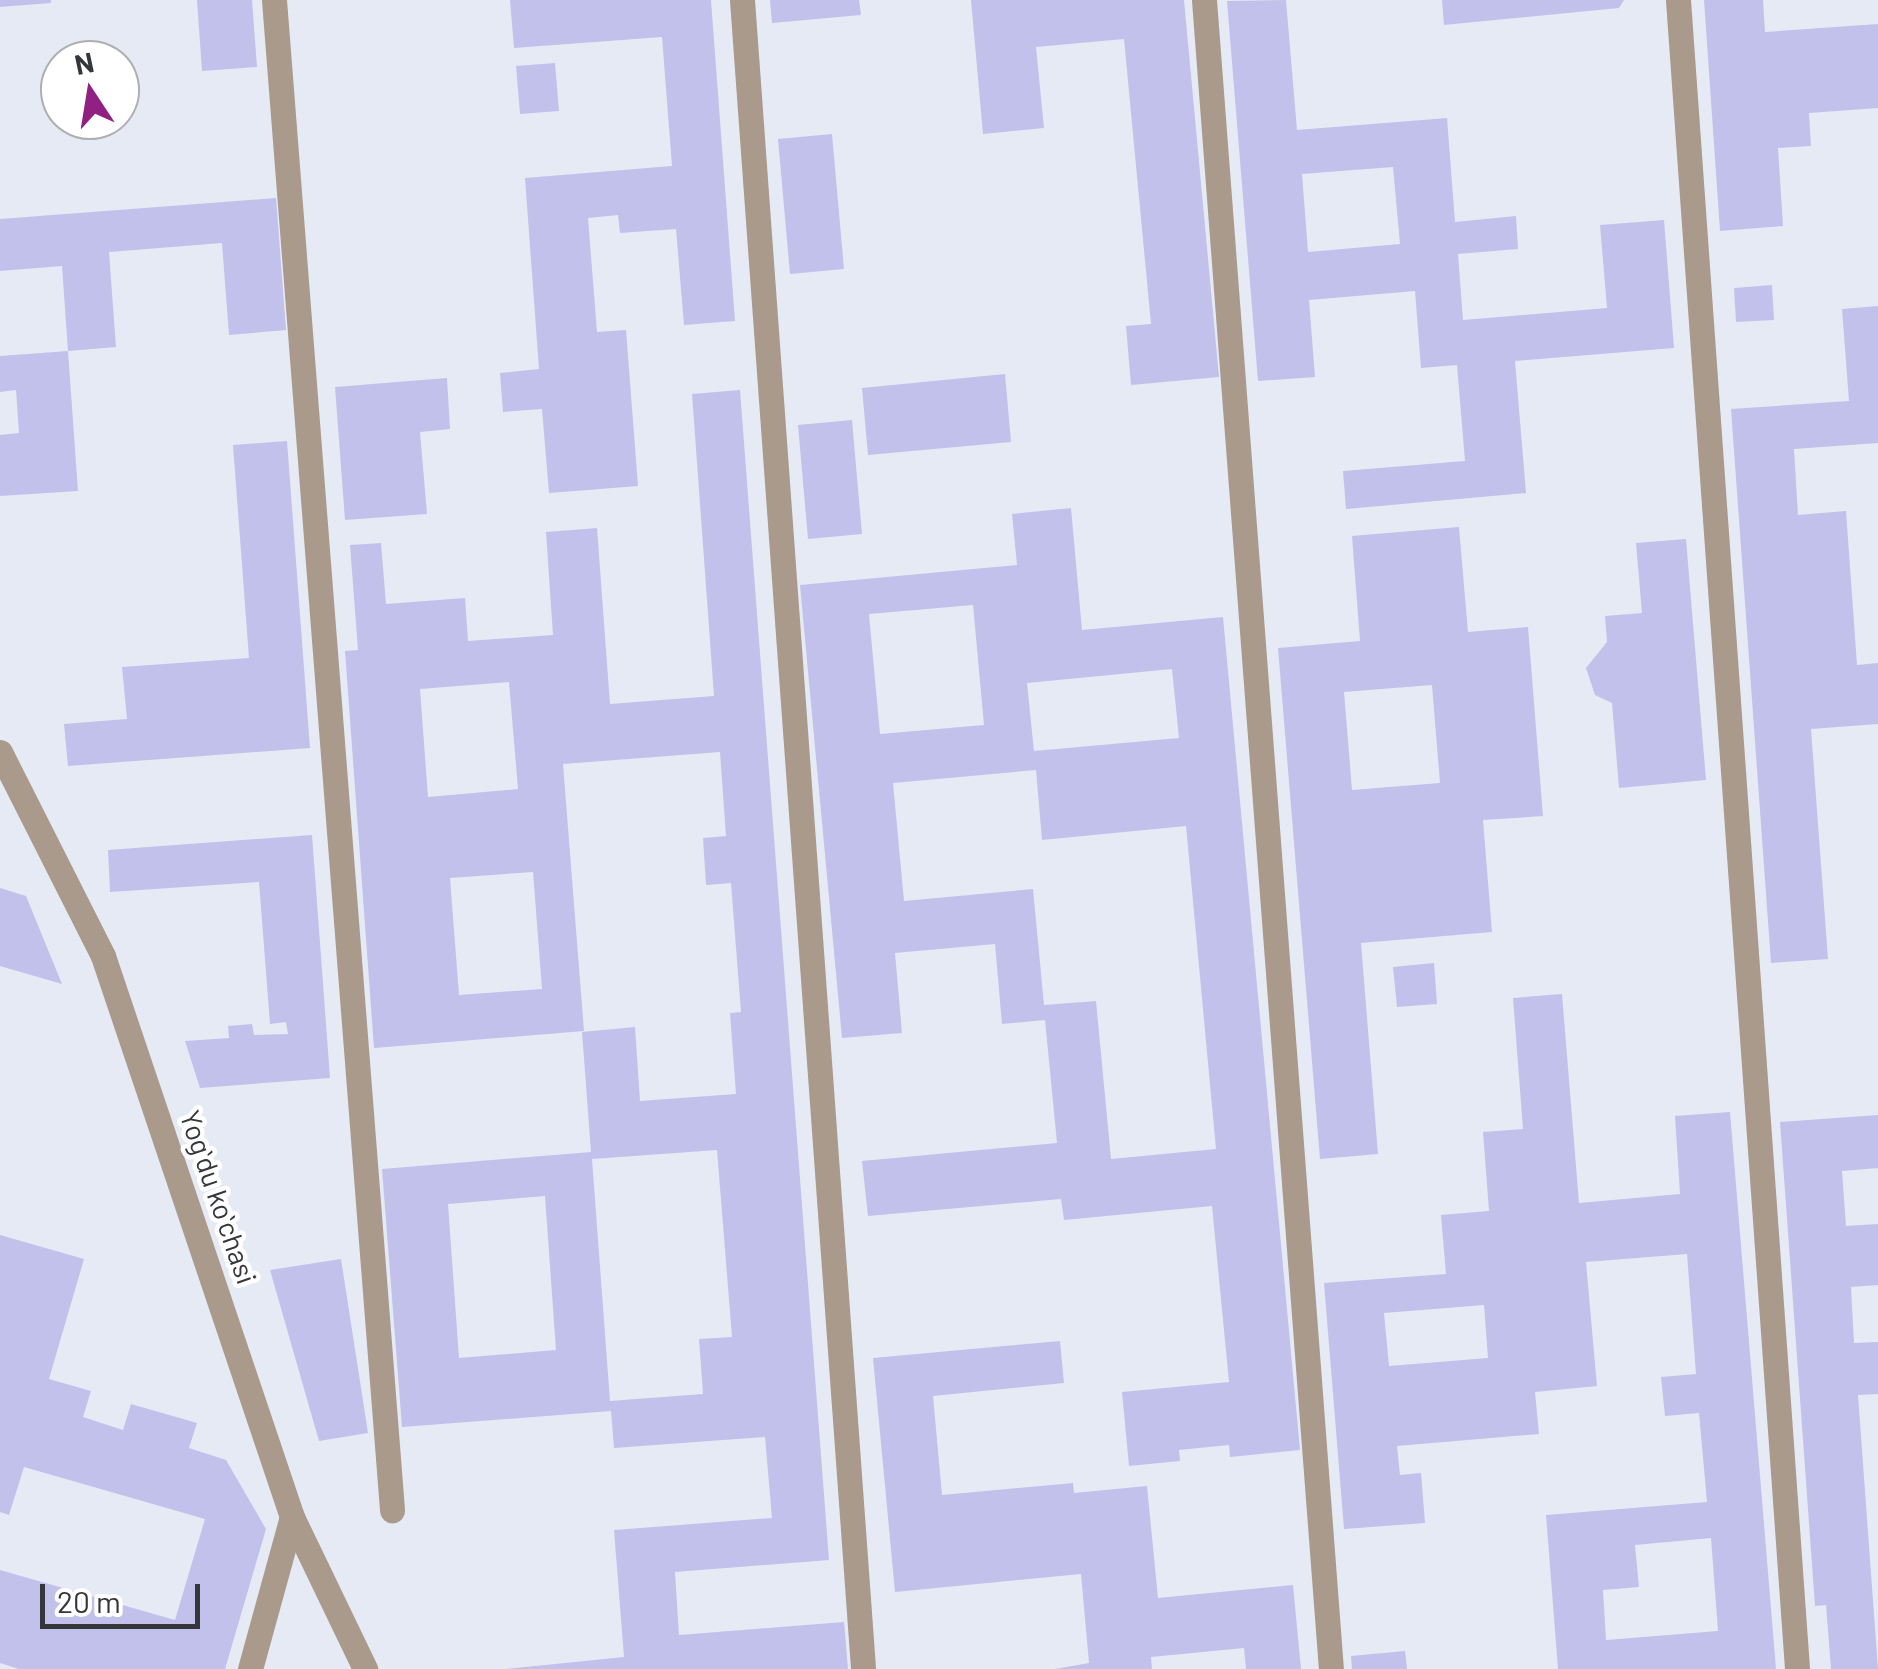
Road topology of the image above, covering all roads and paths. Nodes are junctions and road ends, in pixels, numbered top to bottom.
1 (274, 0) edge
2 (742, 0) edge
3 (1204, 0) edge
4 (1678, 0) edge
5 (0, 752) edge
6 (392, 1510) dead end
7 (292, 1518) junction
8 (250, 1669) edge
9 (365, 1669) edge
10 (863, 1669) edge
11 (1331, 1669) edge
12 (1797, 1669) edge

1 - 6 street
2 - 10 street
3 - 11 street
4 - 12 street
5 - 7 street, Yogʻdu koʻchasi
7 - 8 street
7 - 9 street, Yogʻdu koʻchasi

